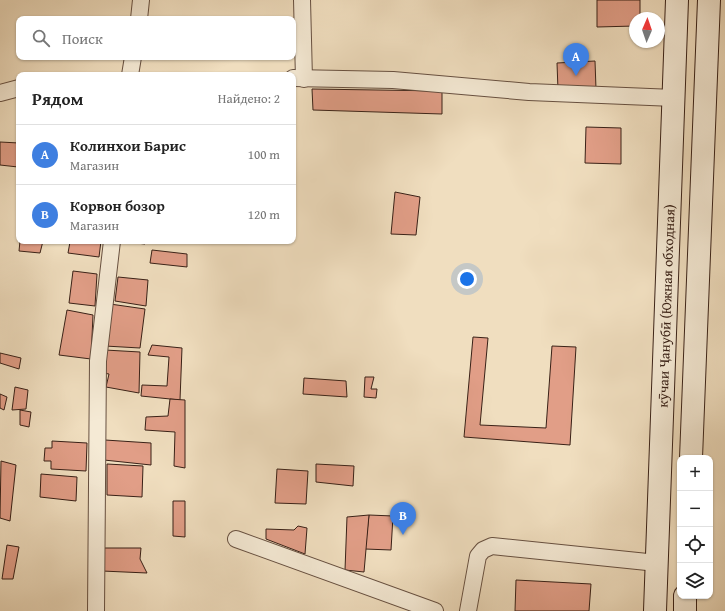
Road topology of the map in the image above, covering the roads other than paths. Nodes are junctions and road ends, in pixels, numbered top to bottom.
1 (141, 0) edge
2 (302, 0) edge
3 (677, 0) edge
4 (709, 0) edge
5 (139, 16) edge
6 (132, 60) edge
7 (130, 72) edge
8 (299, 78) edge
9 (16, 89) edge
10 (0, 93) edge
11 (674, 98) junction
12 (112, 244) edge
13 (691, 455) edge
14 (236, 539) dead end
15 (657, 563) junction
16 (685, 599) edge
17 (96, 611) edge
18 (434, 611) edge
19 (468, 611) edge
20 (655, 611) edge
21 (685, 611) edge

1 - 5 street
2 - 8 street
3 - 11 main road, кӯчаи Ҷанубӣ (Южная обходная)
4 - 13 main road
6 - 7 street
8 - 11 street
9 - 10 street
11 - 15 main road, кӯчаи Ҷанубӣ (Южная обходная)
12 - 17 street
14 - 18 street
15 - 19 street
15 - 20 main road, кӯчаи Ҷанубӣ (Южная обходная)
16 - 21 main road

